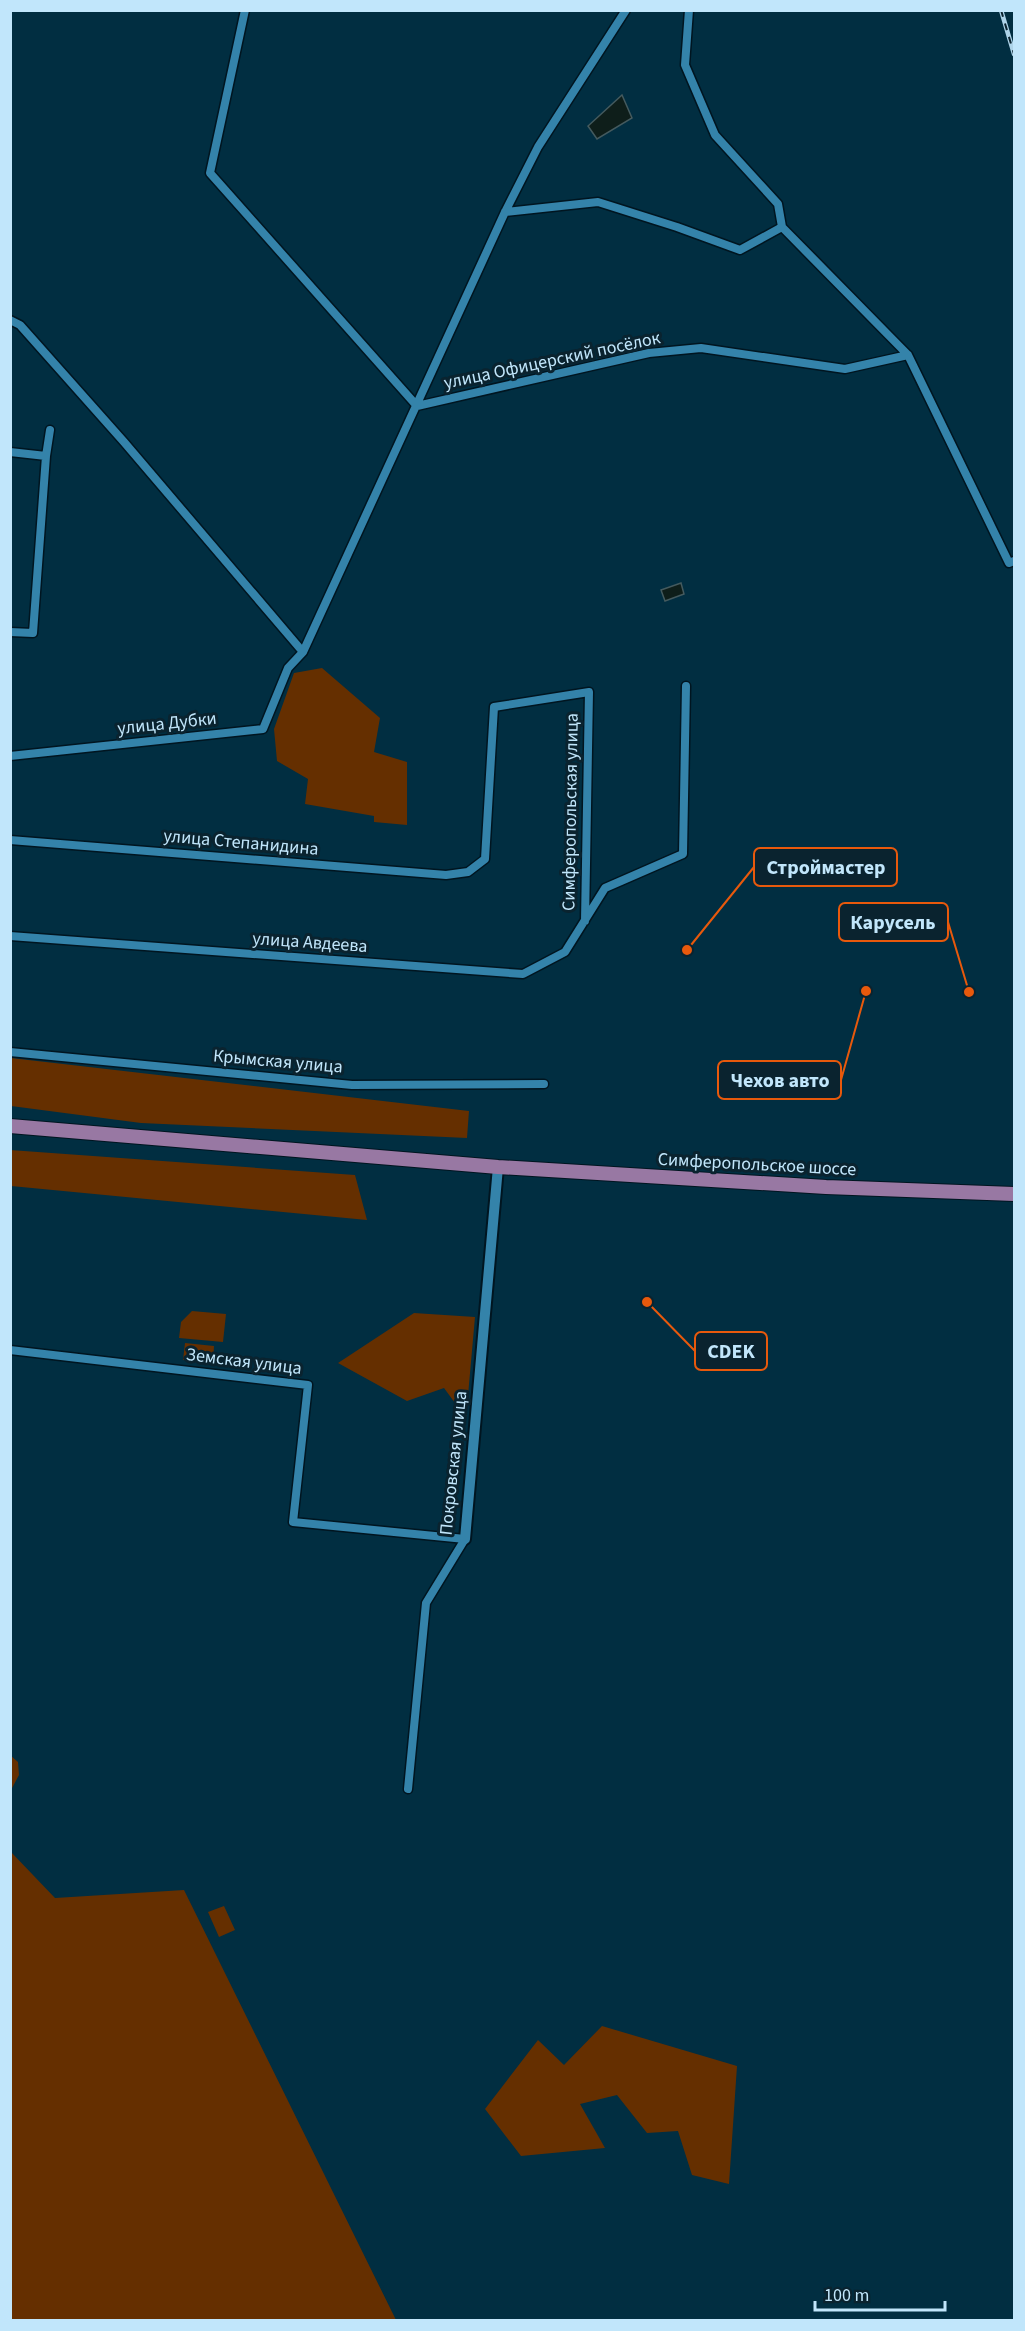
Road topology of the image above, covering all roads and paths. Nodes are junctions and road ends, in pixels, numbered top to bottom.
1 (245, 10) edge
2 (626, 10) edge
3 (689, 10) edge
4 (505, 212) junction
5 (782, 227) junction
6 (10, 320) edge
7 (908, 355) junction
8 (417, 406) junction
9 (50, 430) dead end
10 (10, 452) edge
11 (46, 456) junction
12 (1012, 562) edge
13 (10, 632) edge
14 (303, 652) junction
15 (288, 668) joint
16 (686, 686) dead end
17 (494, 707) joint
18 (10, 756) edge
19 (10, 840) edge
20 (585, 921) junction
21 (10, 936) edge
22 (10, 1052) edge
23 (544, 1084) dead end
24 (10, 1126) edge
25 (498, 1167) junction
26 (1014, 1194) edge
27 (10, 1350) edge
28 (465, 1539) junction
29 (408, 1789) dead end

1 - 8 street
2 - 4 street, улица Офицерский посёлок
3 - 5 street
4 - 5 street
4 - 8 street, улица Офицерский посёлок
5 - 7 street
6 - 14 street
7 - 8 street, улица Офицерский посёлок
7 - 12 street
8 - 14 street, улица Офицерский посёлок
9 - 11 street
10 - 11 street
11 - 13 street
14 - 15 street, улица Офицерский посёлок
15 - 18 street, улица Дубки
16 - 20 street, улица Авдеева
17 - 19 street, улица Степанидина
17 - 20 street, Симферопольская улица
20 - 21 street, улица Авдеева
22 - 23 street, Крымская улица
24 - 25 main road, Симферопольское шоссе
25 - 26 main road, Симферопольское шоссе
25 - 28 street, Покровская улица
27 - 28 street, Земская улица
28 - 29 street, Покровская улица

